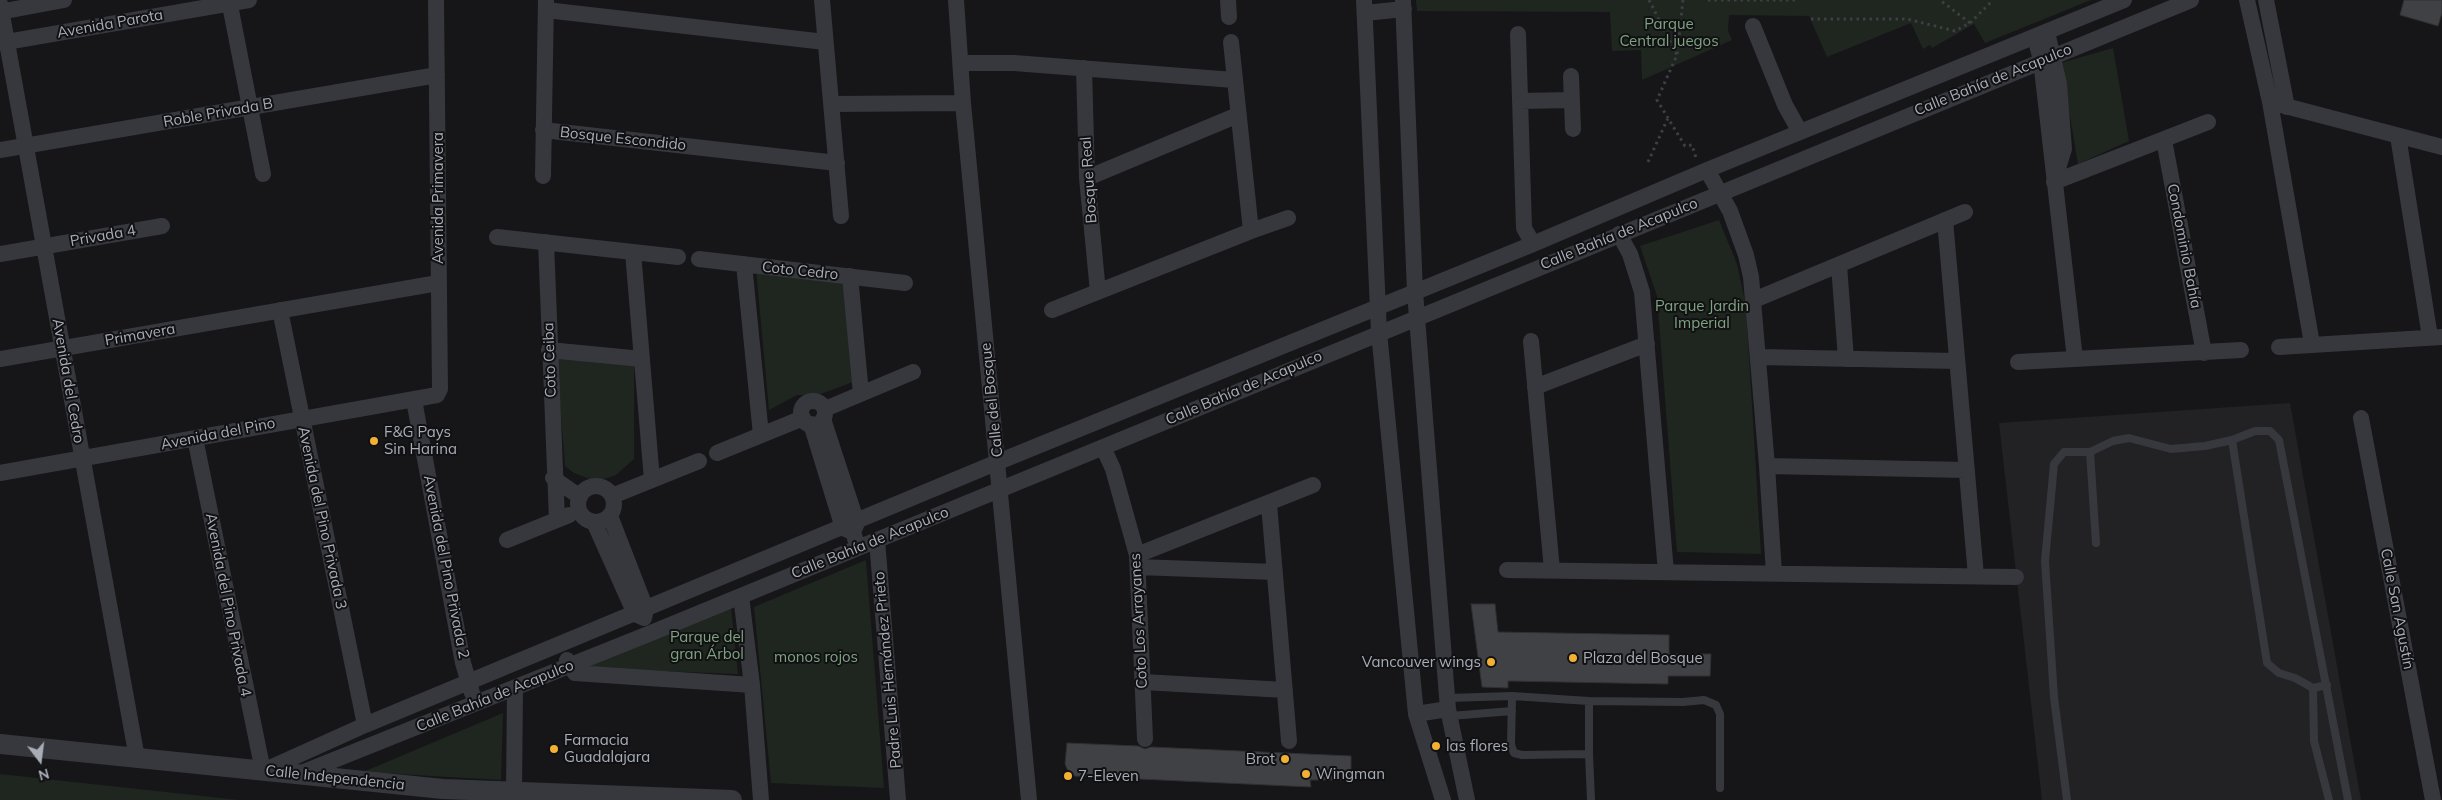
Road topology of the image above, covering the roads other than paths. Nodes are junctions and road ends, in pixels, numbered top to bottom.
1 (64, 0) edge
2 (249, 0) edge
3 (436, 0) edge
4 (822, 0) edge
5 (956, 0) edge
6 (1228, 0) edge
7 (2124, 0) edge
8 (2191, 0) edge
9 (2247, 0) edge
10 (2266, 0) edge
11 (229, 1) edge
12 (1404, 4) edge
13 (546, 5) edge
14 (1365, 6) edge
15 (2158, 6) edge
16 (0, 9) edge
17 (1229, 17) dead end
18 (1753, 26) dead end
19 (1518, 34) dead end
20 (2041, 35) junction
21 (825, 42) junction
22 (1231, 42) dead end
23 (3, 43) edge
24 (2047, 58) junction
25 (961, 63) junction
26 (1084, 68) junction
27 (437, 76) junction
28 (1571, 76) dead end
29 (1234, 80) junction
30 (1920, 84) junction
31 (1572, 100) junction
32 (1520, 101) junction
33 (2270, 102) junction
34 (963, 103) junction
35 (832, 104) junction
36 (1931, 106) junction
37 (251, 107) junction
38 (2287, 107) junction
39 (1238, 115) junction
40 (2208, 122) dead end
41 (1573, 129) dead end
42 (543, 130) junction
43 (1800, 132) junction
44 (2398, 136) junction
45 (2164, 140) junction
46 (26, 145) junction
47 (2442, 147) edge
48 (0, 150) edge
49 (837, 163) junction
50 (1706, 170) junction
51 (263, 174) dead end
52 (543, 176) dead end
53 (1087, 178) junction
54 (2054, 182) junction
55 (1721, 192) junction
56 (1965, 212) dead end
57 (841, 216) dead end
58 (1288, 218) dead end
59 (1945, 220) junction
60 (162, 226) dead end
61 (1250, 231) junction
62 (1618, 234) junction
63 (497, 237) dead end
64 (546, 242) junction
65 (1533, 244) junction
66 (44, 246) junction
67 (633, 252) junction
68 (0, 254) edge
69 (678, 257) dead end
70 (698, 259) dead end
71 (744, 264) junction
72 (1839, 265) junction
73 (850, 276) junction
74 (905, 282) dead end
75 (438, 283) junction
76 (1098, 292) junction
77 (1415, 292) junction
78 (1754, 300) junction
79 (1378, 308) junction
80 (280, 310) junction
81 (1052, 310) dead end
82 (1417, 316) junction
83 (1379, 332) junction
84 (2436, 337) edge
85 (1531, 342) dead end
86 (1647, 344) junction
87 (2312, 344) junction
88 (2279, 347) dead end
89 (62, 348) junction
90 (549, 350) junction
91 (2241, 350) dead end
92 (2204, 352) junction
93 (1758, 357) junction
94 (0, 359) edge
95 (642, 359) junction
96 (1846, 359) junction
97 (2074, 359) junction
98 (1957, 362) junction
99 (2018, 362) dead end
100 (914, 372) dead end
101 (1535, 387) junction
102 (861, 394) junction
103 (436, 395) joint
104 (414, 400) junction
105 (816, 417) junction
106 (302, 418) junction
107 (2361, 418) dead end
108 (761, 435) junction
109 (195, 438) junction
110 (2232, 440) junction
111 (1103, 447) junction
112 (2090, 452) junction
113 (718, 453) dead end
114 (83, 459) junction
115 (699, 461) dead end
116 (998, 462) junction
117 (1767, 466) junction
118 (1967, 470) junction
119 (0, 473) edge
120 (553, 478) junction
121 (652, 480) junction
122 (1313, 486) dead end
123 (1001, 490) junction
124 (612, 496) junction
125 (580, 497) junction
126 (1269, 504) junction
127 (602, 519) junction
128 (851, 528) junction
129 (507, 540) dead end
130 (877, 540) junction
131 (2096, 543) dead end
132 (858, 548) junction
133 (1138, 561) junction
134 (1507, 570) dead end
135 (1552, 570) junction
136 (1275, 572) junction
137 (1666, 572) junction
138 (1774, 574) junction
139 (1976, 576) junction
140 (2016, 577) dead end
141 (741, 596) junction
142 (644, 619) junction
143 (561, 645) junction
144 (569, 666) junction
145 (1143, 682) junction
146 (469, 683) junction
147 (752, 685) junction
148 (2326, 685) junction
149 (515, 688) junction
150 (2313, 688) junction
151 (1285, 690) junction
152 (1512, 696) junction
153 (1589, 701) junction
154 (475, 704) junction
155 (1449, 708) junction
156 (1512, 711) junction
157 (1416, 714) junction
158 (365, 726) junction
159 (1145, 739) dead end
160 (0, 741) edge
161 (1289, 741) dead end
162 (1589, 754) junction
163 (137, 758) junction
164 (263, 770) junction
165 (297, 775) junction
166 (1720, 788) dead end
167 (514, 792) junction
168 (443, 795) edge
169 (642, 798) edge
170 (732, 800) edge
171 (761, 800) edge
172 (898, 800) edge
173 (1029, 800) edge
174 (1443, 800) edge
175 (1467, 800) edge
176 (1591, 800) edge
177 (2067, 800) edge
178 (2329, 800) edge
179 (2348, 800) edge
180 (2433, 800) edge

1 - 16 street
2 - 11 street, Avenida Parota
3 - 27 street, Avenida Primavera
4 - 21 street
5 - 25 street, Calle del Bosque
6 - 17 street
7 - 20 street, Calle Bahía de Acapulco
8 - 15 street, Calle Bahía de Acapulco
9 - 33 street
10 - 38 street
11 - 23 street, Avenida Parota
11 - 37 street
12 - 14 street
12 - 77 street
13 - 21 street, Bosque Escondido
13 - 42 street, Bosque Escondido
14 - 79 street
15 - 24 street, Calle Bahía de Acapulco
16 - 23 street, Avenida del Cedro
18 - 43 street
19 - 32 street
20 - 24 street
20 - 30 street, Calle Bahía de Acapulco
21 - 35 street
22 - 29 street
23 - 46 street, Avenida del Cedro
24 - 36 street, Calle Bahía de Acapulco
24 - 54 street
25 - 26 street
25 - 34 street, Calle del Bosque
26 - 29 street
26 - 53 street, Bosque Real
27 - 37 street, Roble Privada B
27 - 75 street, Avenida Primavera
28 - 31 street
29 - 39 street
30 - 36 street
30 - 43 street, Calle Bahía de Acapulco
31 - 32 street
31 - 41 street
32 - 65 street
33 - 38 street
33 - 87 street
34 - 35 street
34 - 116 street, Calle del Bosque
35 - 49 street
36 - 55 street, Calle Bahía de Acapulco
37 - 46 street, Roble Privada B
37 - 51 street
38 - 44 street
39 - 53 street
39 - 61 street
40 - 45 street
42 - 49 street, Bosque Escondido
42 - 52 street
43 - 50 street, Calle Bahía de Acapulco
44 - 47 street
44 - 84 street
45 - 54 street
45 - 92 street, Condominio Bahía
46 - 48 street, Roble Privada B
46 - 66 street, Avenida del Cedro
49 - 57 street
50 - 55 street
50 - 65 street, Calle Bahía de Acapulco
53 - 76 street, Bosque Real
54 - 97 street
55 - 62 street, Calle Bahía de Acapulco
55 - 78 street
56 - 59 street
58 - 61 street
59 - 72 street
59 - 98 street
60 - 66 street, Privada 4
61 - 76 street
62 - 82 street, Calle Bahía de Acapulco
62 - 86 street
63 - 64 street
64 - 67 street
64 - 90 street, Coto Ceiba
65 - 77 street, Calle Bahía de Acapulco
66 - 68 street, Privada 4
66 - 89 street, Avenida del Cedro
67 - 69 street
67 - 95 street
70 - 71 street
71 - 73 street, Coto Cedro
71 - 108 street, Coto Cedro
72 - 78 street
72 - 96 street
73 - 74 street
73 - 102 street, Coto Cedro
75 - 80 street, Primavera
75 - 103 street, Avenida Primavera
76 - 81 street
77 - 79 street, Calle Bahía de Acapulco
77 - 82 street
78 - 93 street
79 - 83 street
79 - 116 street, Calle Bahía de Acapulco
80 - 89 street, Primavera
80 - 106 street, Avenida del Pino Privada 3
82 - 83 street, Calle Bahía de Acapulco
82 - 155 street
83 - 111 street, Calle Bahía de Acapulco
83 - 157 street
84 - 87 street
85 - 101 street
86 - 101 street
86 - 137 street
87 - 88 street
89 - 94 street, Primavera
89 - 114 street, Avenida del Cedro
90 - 95 street
90 - 120 street, Coto Ceiba
91 - 92 street
92 - 97 street
93 - 96 street
93 - 117 street
95 - 121 street
96 - 98 street
97 - 99 street
98 - 118 street
100 - 102 street
101 - 135 street
102 - 105 street
103 - 104 street, Avenida del Pino
104 - 106 street, Avenida del Pino
104 - 146 street, Avenida del Pino Privada 2
105 - 108 street
105 - 128 street
106 - 109 street, Avenida del Pino
106 - 158 street, Avenida del Pino Privada 3
107 - 180 street, Calle San Agustín
108 - 113 street
109 - 114 street, Avenida del Pino
109 - 164 street, Avenida del Pino Privada 4
110 - 112 lane
110 - 148 lane
110 - 150 lane
111 - 123 street, Calle Bahía de Acapulco
111 - 133 street, Coto Los Arrayanes
112 - 131 lane
112 - 177 lane
114 - 119 street, Avenida del Pino
114 - 163 street, Avenida del Cedro
115 - 121 street
116 - 123 street, Calle del Bosque
116 - 128 street, Calle Bahía de Acapulco
117 - 118 street
117 - 138 street
118 - 139 street
120 - 125 street
120 - 129 street, Coto Ceiba
121 - 124 street
122 - 126 street
123 - 130 street, Calle Bahía de Acapulco
123 - 173 street, Calle del Bosque
124 - 125 street
124 - 127 street
125 - 127 street
126 - 133 street
126 - 136 street
127 - 142 street
128 - 132 street
128 - 142 street, Calle Bahía de Acapulco
130 - 132 street, Calle Bahía de Acapulco
130 - 172 street, Padre Luis Hernández Prieto
132 - 141 street, Calle Bahía de Acapulco
133 - 136 street
133 - 145 street, Coto Los Arrayanes
134 - 135 street
135 - 137 street
136 - 151 street
137 - 138 street
138 - 139 street
139 - 140 street
141 - 142 street, Calle Bahía de Acapulco
141 - 147 street
142 - 143 street, Calle Bahía de Acapulco
142 - 144 street, Calle Bahía de Acapulco
143 - 144 street
143 - 146 street, Calle Bahía de Acapulco
144 - 147 street
144 - 149 street, Calle Bahía de Acapulco
145 - 151 street
145 - 159 street, Coto Los Arrayanes
146 - 154 street, Avenida del Pino Privada 2
146 - 158 street, Calle Bahía de Acapulco
147 - 171 street
148 - 150 lane
148 - 179 lane
149 - 154 street, Calle Bahía de Acapulco
149 - 167 street
150 - 178 lane
151 - 161 street
152 - 153 lane
152 - 155 lane
152 - 156 lane
153 - 162 lane
153 - 166 lane
154 - 165 street, Calle Bahía de Acapulco
155 - 156 lane
155 - 157 street
155 - 175 street
156 - 162 lane
157 - 174 street
158 - 164 street, Calle Bahía de Acapulco
160 - 163 street, Calle Independencia
162 - 176 lane
163 - 164 street, Calle Independencia
164 - 165 street, Calle Independencia
165 - 168 street, Calle Independencia
167 - 168 street, Calle Independencia
167 - 169 street, Calle Independencia
169 - 170 street, Calle Independencia

